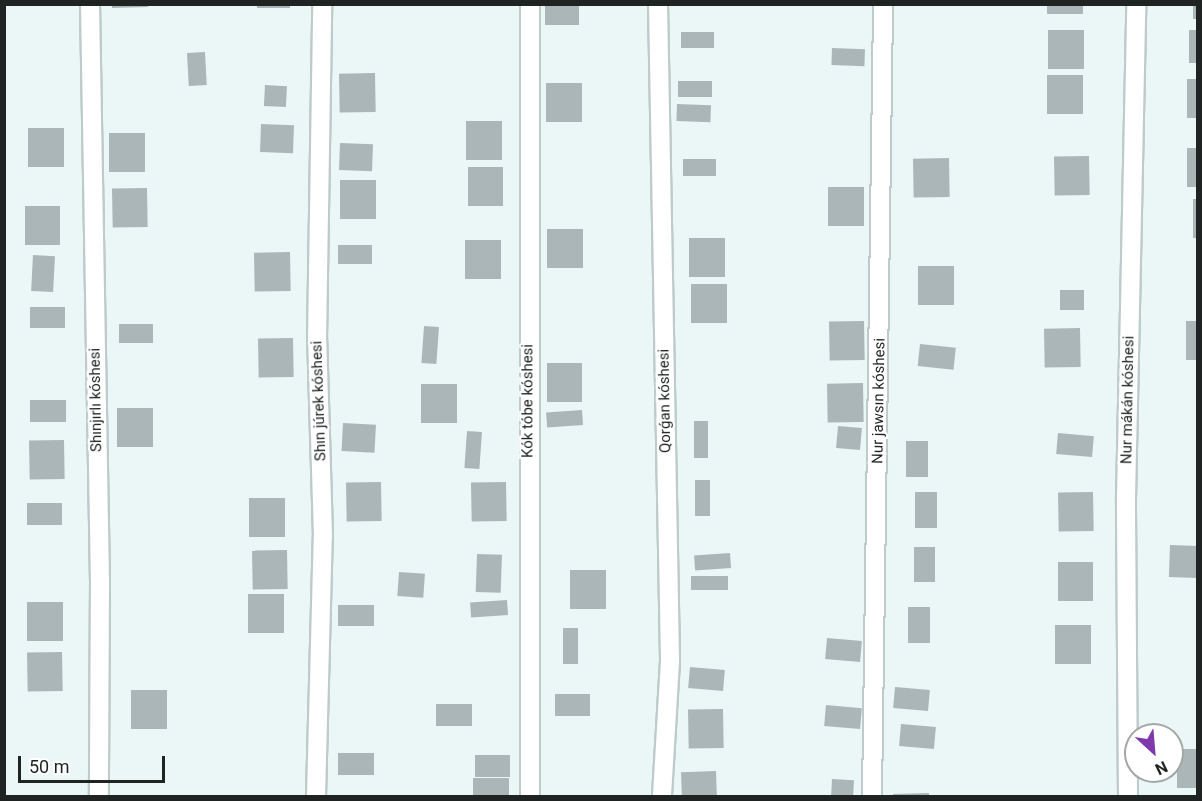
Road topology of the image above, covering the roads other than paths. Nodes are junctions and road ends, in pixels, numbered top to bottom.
1 (90, 4) edge
2 (322, 4) edge
3 (530, 4) edge
4 (658, 4) edge
5 (883, 4) edge
6 (1136, 4) edge
7 (99, 796) edge
8 (316, 796) edge
9 (530, 796) edge
10 (662, 796) edge
11 (872, 796) edge
12 (1128, 796) edge

1 - 7 street, Shınjırlı kóshesi
2 - 8 street, Shın júrek kóshesi
3 - 9 street, Kók tóbe kóshesi
4 - 10 street, Qorǵan kóshesi
5 - 11 street, Nur jawsın kóshesi
6 - 12 street, Nur mákán kóshesi

